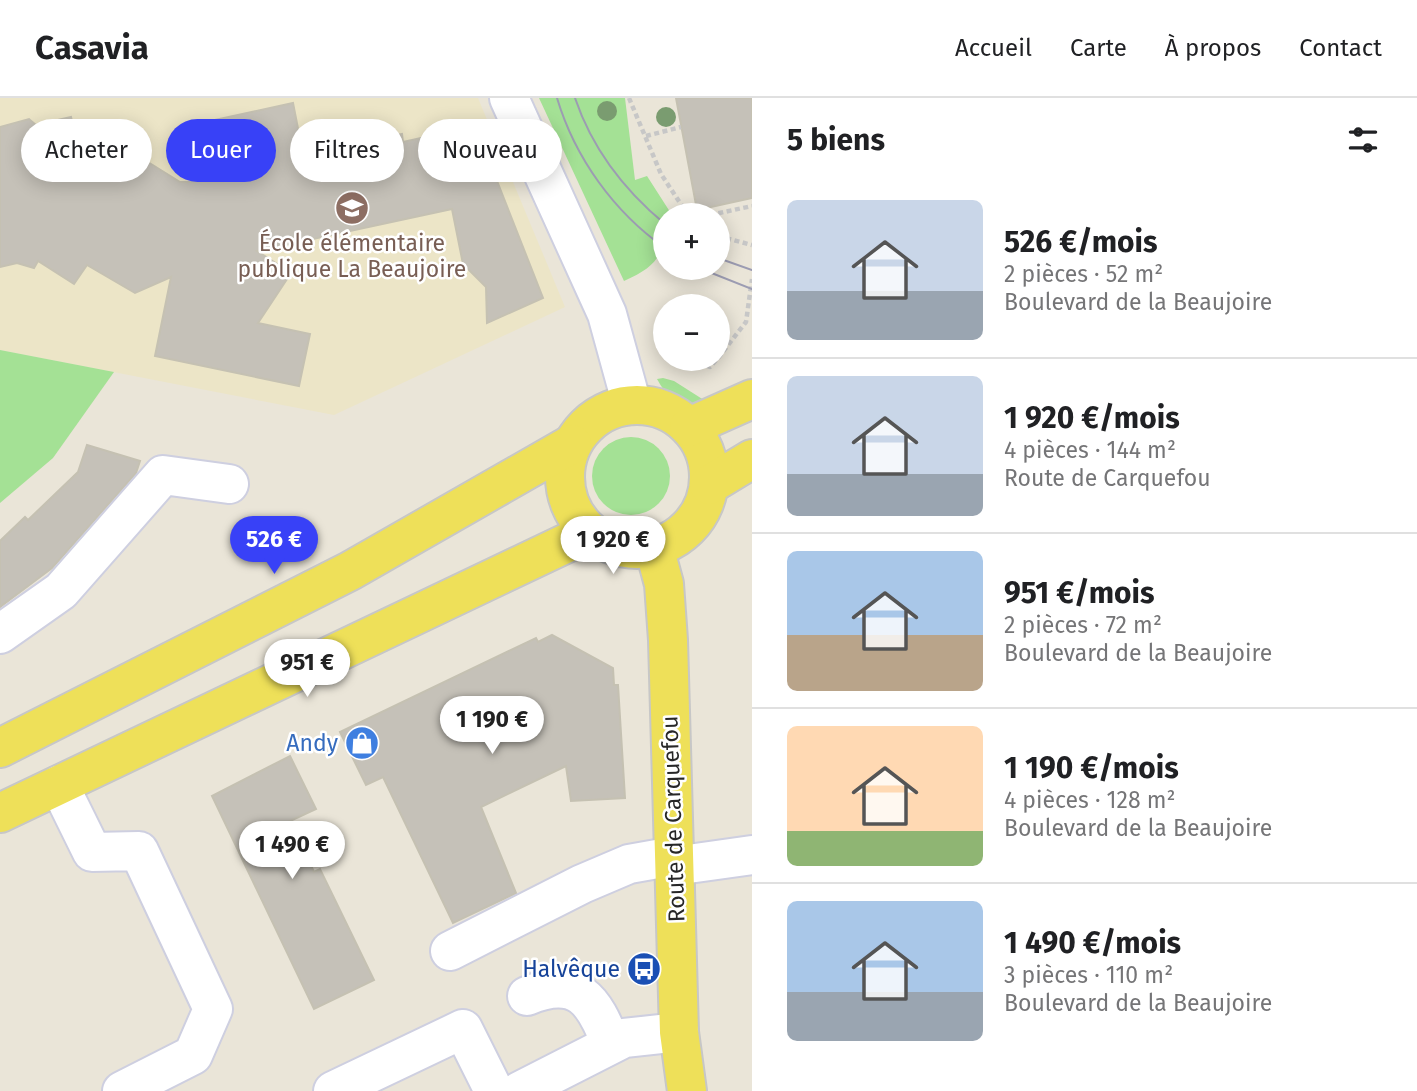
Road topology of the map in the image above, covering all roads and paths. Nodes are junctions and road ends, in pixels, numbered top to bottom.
1 (509, 98) edge
2 (629, 98) edge
3 (681, 127) dead end
4 (646, 136) junction
5 (680, 203) edge
6 (752, 206) edge
7 (730, 211) edge
8 (730, 239) edge
9 (752, 245) edge
10 (752, 279) edge
11 (730, 342) edge
12 (752, 399) edge
13 (632, 405) junction
14 (689, 427) junction
15 (572, 444) junction
16 (752, 459) edge
17 (229, 484) dead end
18 (709, 485) junction
19 (590, 532) junction
20 (654, 547) junction
21 (0, 634) edge
22 (0, 748) edge
23 (59, 785) junction
24 (0, 814) edge
25 (752, 855) edge
26 (674, 861) junction
27 (450, 951) dead end
28 (527, 996) dead end
29 (679, 1032) junction
30 (611, 1044) junction
31 (122, 1091) edge
32 (333, 1091) edge
33 (494, 1091) edge
34 (520, 1091) edge
35 (687, 1091) edge

1 - 13 street
2 - 4 path
3 - 4 path
4 - 5 path
6 - 7 path
8 - 9 path
10 - 11 path
12 - 14 main road
13 - 14 main road
13 - 15 main road
14 - 18 main road
15 - 19 main road
15 - 22 main road
16 - 18 main road
17 - 21 street
18 - 20 main road
19 - 20 main road
19 - 23 main road
20 - 26 main road, Route de Carquefou
23 - 24 main road
23 - 31 street
25 - 26 street
26 - 27 street
26 - 29 main road, Route de Carquefou
28 - 30 street
29 - 30 street
29 - 35 main road, Route de Carquefou
30 - 34 street
32 - 33 street

